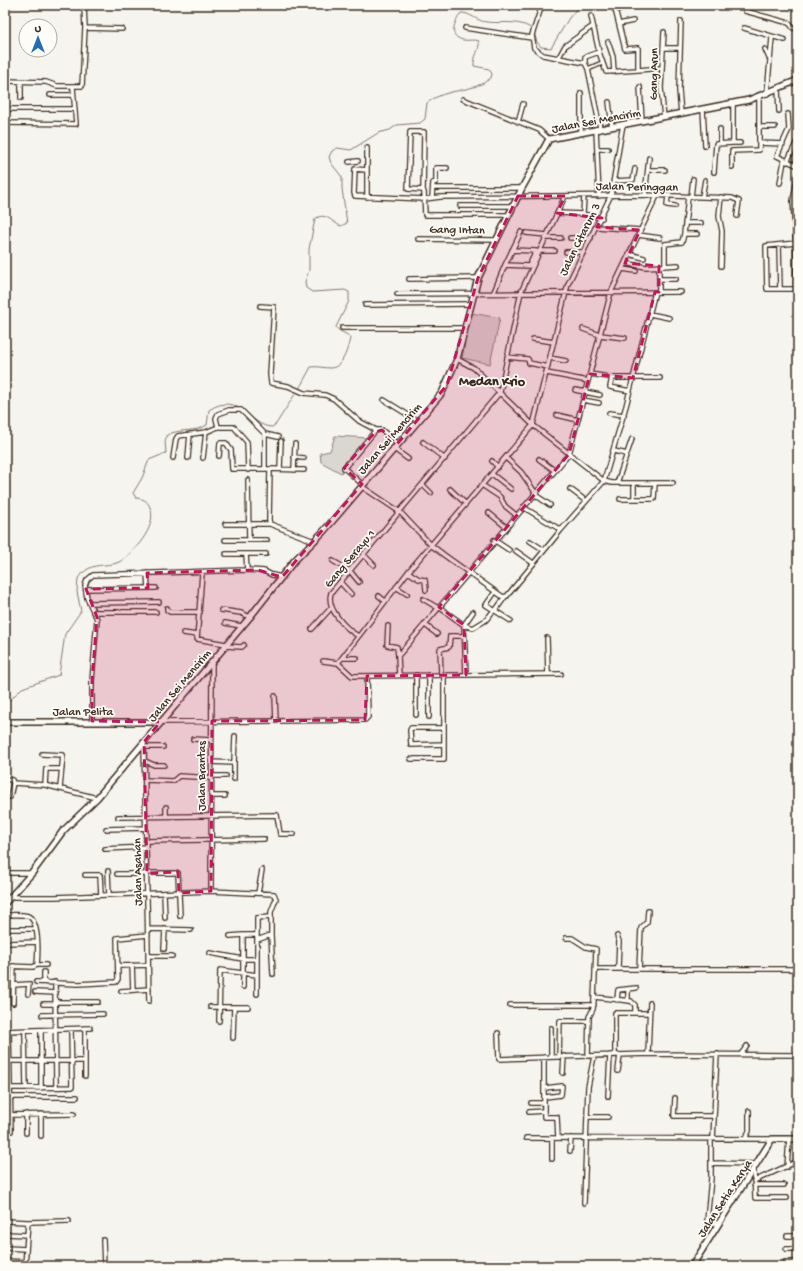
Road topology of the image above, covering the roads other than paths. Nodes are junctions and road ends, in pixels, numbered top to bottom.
1 (84, 5) edge
2 (542, 5) edge
3 (614, 5) edge
4 (631, 6) edge
5 (615, 10) junction
6 (745, 11) dead end
7 (591, 16) dead end
8 (633, 21) dead end
9 (681, 21) dead end
10 (619, 24) junction
11 (593, 26) junction
12 (85, 28) junction
13 (465, 28) dead end
14 (744, 28) dead end
15 (122, 29) dead end
16 (798, 29) edge
17 (664, 32) dead end
18 (532, 38) junction
19 (772, 38) junction
20 (785, 40) dead end
21 (608, 42) dead end
22 (663, 48) junction
23 (680, 48) junction
24 (765, 49) dead end
25 (598, 52) junction
26 (559, 57) junction
27 (770, 59) junction
28 (585, 63) junction
29 (602, 63) junction
30 (662, 68) junction
31 (588, 69) junction
32 (638, 70) junction
33 (614, 72) junction
34 (798, 80) edge
35 (5, 81) edge
36 (21, 82) junction
37 (73, 87) junction
38 (640, 87) dead end
39 (778, 89) junction
40 (581, 92) dead end
41 (50, 94) dead end
42 (767, 94) junction
43 (73, 95) junction
44 (759, 97) junction
45 (21, 98) dead end
46 (463, 99) dead end
47 (608, 102) dead end
48 (523, 104) dead end
49 (733, 104) junction
50 (8, 109) dead end
51 (75, 109) junction
52 (703, 109) junction
53 (779, 111) dead end
54 (681, 114) junction
55 (788, 114) dead end
56 (664, 117) junction
57 (642, 121) junction
58 (518, 122) junction
59 (5, 123) edge
60 (623, 124) junction
61 (612, 126) junction
62 (759, 127) junction
63 (775, 127) dead end
64 (598, 129) junction
65 (720, 129) dead end
66 (581, 132) junction
67 (798, 138) edge
68 (549, 139) junction
69 (720, 143) junction
70 (732, 143) junction
71 (740, 143) dead end
72 (759, 143) junction
73 (783, 144) junction
74 (705, 146) dead end
75 (367, 148) dead end
76 (598, 149) junction
77 (608, 150) dead end
78 (649, 158) dead end
79 (786, 161) junction
80 (349, 162) dead end
81 (798, 166) edge
82 (732, 167) dead end
83 (447, 168) dead end
84 (355, 169) junction
85 (635, 169) dead end
86 (367, 170) junction
87 (648, 170) junction
88 (665, 170) dead end
89 (714, 172) dead end
90 (798, 173) edge
91 (693, 179) dead end
92 (705, 180) dead end
93 (614, 181) junction
94 (780, 183) dead end
95 (433, 188) junction
96 (522, 188) junction
97 (423, 190) junction
98 (611, 195) junction
99 (645, 195) junction
100 (518, 196) junction
101 (565, 196) junction
102 (584, 196) junction
103 (599, 196) junction
104 (657, 196) junction
105 (668, 196) junction
106 (367, 197) junction
107 (690, 197) junction
108 (702, 197) junction
109 (432, 198) junction
110 (721, 198) junction
111 (425, 199) junction
112 (460, 206) dead end
113 (513, 206) junction
114 (675, 206) dead end
115 (558, 213) junction
116 (583, 214) junction
117 (508, 215) junction
118 (737, 216) dead end
119 (602, 218) junction
120 (685, 222) junction
121 (701, 223) dead end
122 (597, 227) junction
123 (640, 230) junction
124 (521, 232) dead end
125 (526, 233) dead end
126 (684, 234) junction
127 (697, 234) dead end
128 (546, 236) junction
129 (638, 236) junction
130 (561, 238) dead end
131 (570, 238) dead end
132 (591, 238) junction
133 (660, 238) dead end
134 (418, 239) dead end
135 (496, 240) junction
136 (797, 244) edge
137 (780, 245) junction
138 (512, 250) junction
139 (539, 251) junction
140 (555, 252) dead end
141 (566, 252) dead end
142 (584, 252) junction
143 (629, 254) junction
144 (644, 258) dead end
145 (625, 263) junction
146 (505, 265) junction
147 (665, 265) junction
148 (678, 265) dead end
149 (659, 266) junction
150 (721, 266) dead end
151 (622, 269) junction
152 (636, 271) dead end
153 (478, 278) junction
154 (409, 279) dead end
155 (659, 279) junction
156 (676, 279) dead end
157 (780, 289) junction
158 (494, 292) junction
159 (521, 292) junction
160 (566, 292) junction
161 (611, 292) junction
162 (657, 292) junction
163 (681, 292) dead end
164 (474, 293) junction
165 (397, 294) dead end
166 (470, 304) junction
167 (365, 305) dead end
168 (260, 306) dead end
169 (650, 314) junction
170 (669, 318) dead end
171 (342, 328) dead end
172 (465, 328) junction
173 (583, 329) dead end
174 (600, 335) junction
175 (625, 338) dead end
176 (534, 339) dead end
177 (554, 342) junction
178 (507, 357) junction
179 (550, 358) junction
180 (457, 359) junction
181 (566, 361) dead end
182 (548, 366) junction
183 (547, 373) junction
184 (590, 374) junction
185 (612, 378) junction
186 (633, 378) junction
187 (660, 378) dead end
188 (588, 381) junction
189 (575, 390) dead end
190 (630, 391) junction
191 (500, 392) junction
192 (585, 392) junction
193 (600, 395) dead end
194 (384, 400) dead end
195 (583, 400) junction
196 (599, 403) dead end
197 (609, 413) dead end
198 (557, 415) dead end
199 (624, 415) junction
200 (578, 420) junction
201 (418, 421) junction
202 (533, 426) junction
203 (218, 427) junction
204 (376, 430) junction
205 (206, 432) junction
206 (190, 434) junction
207 (265, 434) junction
208 (278, 437) dead end
209 (632, 439) dead end
210 (281, 441) dead end
211 (423, 442) dead end
212 (295, 444) dead end
213 (397, 444) junction
214 (393, 448) junction
215 (614, 451) junction
216 (569, 454) junction
217 (627, 454) junction
218 (219, 456) dead end
219 (173, 458) dead end
220 (188, 458) dead end
221 (203, 458) dead end
222 (294, 458) junction
223 (304, 458) dead end
224 (445, 458) junction
225 (506, 458) junction
226 (408, 459) dead end
227 (539, 459) dead end
228 (492, 461) dead end
229 (498, 467) junction
230 (265, 469) junction
231 (270, 469) junction
232 (280, 469) junction
233 (248, 470) junction
234 (294, 470) junction
235 (304, 470) dead end
236 (554, 470) junction
237 (492, 474) junction
238 (248, 480) dead end
239 (604, 481) junction
240 (618, 483) junction
241 (634, 483) junction
242 (655, 483) junction
243 (673, 483) dead end
244 (362, 485) junction
245 (423, 485) junction
246 (482, 485) junction
247 (450, 489) dead end
248 (511, 489) dead end
249 (570, 489) dead end
250 (431, 493) dead end
251 (535, 493) junction
252 (620, 499) dead end
253 (634, 499) junction
254 (586, 501) junction
255 (466, 504) junction
256 (550, 506) dead end
257 (523, 507) junction
258 (400, 512) junction
259 (489, 513) dead end
260 (516, 515) junction
261 (225, 524) dead end
262 (248, 524) junction
263 (270, 524) junction
264 (506, 527) junction
265 (561, 530) junction
266 (316, 539) junction
267 (225, 540) dead end
268 (249, 540) junction
269 (267, 540) dead end
270 (494, 540) junction
271 (530, 542) dead end
272 (431, 545) junction
273 (509, 550) dead end
274 (544, 550) junction
275 (516, 552) dead end
276 (226, 554) dead end
277 (246, 554) junction
278 (266, 554) dead end
279 (364, 555) junction
280 (333, 561) dead end
281 (533, 563) junction
282 (374, 564) dead end
283 (247, 570) junction
284 (350, 571) junction
285 (202, 572) junction
286 (408, 572) junction
287 (148, 573) junction
288 (467, 573) junction
289 (282, 577) junction
290 (340, 582) junction
291 (359, 582) dead end
292 (396, 586) junction
293 (148, 588) junction
294 (156, 588) dead end
295 (86, 589) junction
296 (426, 590) dead end
297 (495, 592) junction
298 (351, 594) dead end
299 (407, 594) dead end
300 (379, 596) dead end
301 (505, 597) junction
302 (423, 599) dead end
303 (385, 601) junction
304 (159, 602) dead end
305 (89, 603) junction
306 (167, 608) dead end
307 (330, 608) junction
308 (438, 608) junction
309 (221, 610) dead end
310 (494, 610) junction
311 (93, 612) junction
312 (156, 612) dead end
313 (200, 612) junction
314 (473, 612) dead end
315 (250, 617) junction
316 (511, 621) dead end
317 (225, 623) dead end
318 (424, 624) junction
319 (464, 625) junction
320 (242, 626) junction
321 (388, 626) dead end
322 (312, 629) dead end
323 (183, 633) dead end
324 (197, 634) junction
325 (437, 634) dead end
326 (358, 636) junction
327 (464, 636) junction
328 (547, 638) dead end
329 (226, 645) junction
330 (244, 645) dead end
331 (398, 656) junction
332 (342, 658) junction
333 (357, 658) dead end
334 (212, 661) junction
335 (323, 661) dead end
336 (338, 663) junction
337 (548, 674) junction
338 (561, 674) dead end
339 (399, 675) junction
340 (416, 675) junction
341 (429, 675) junction
342 (443, 675) junction
343 (466, 675) junction
344 (366, 676) junction
345 (275, 696) dead end
346 (416, 716) dead end
347 (429, 717) dead end
348 (212, 721) junction
349 (276, 721) junction
350 (5, 722) edge
351 (92, 722) junction
352 (160, 722) junction
353 (444, 728) junction
354 (235, 736) dead end
355 (192, 739) dead end
356 (211, 740) junction
357 (144, 744) junction
358 (444, 744) junction
359 (163, 747) dead end
360 (42, 754) dead end
361 (411, 760) dead end
362 (145, 761) junction
363 (211, 762) junction
364 (234, 763) junction
365 (164, 765) dead end
366 (62, 769) junction
367 (226, 776) dead end
368 (212, 777) junction
369 (5, 779) edge
370 (145, 780) junction
371 (234, 780) dead end
372 (13, 783) junction
373 (45, 785) junction
374 (60, 788) junction
375 (211, 796) junction
376 (225, 796) dead end
377 (10, 797) dead end
378 (97, 798) junction
379 (166, 807) dead end
380 (146, 815) junction
381 (166, 815) junction
382 (211, 815) junction
383 (118, 817) dead end
384 (106, 828) dead end
385 (146, 828) junction
386 (294, 834) dead end
387 (264, 839) dead end
388 (211, 840) junction
389 (146, 841) junction
390 (146, 847) junction
391 (105, 849) dead end
392 (262, 870) dead end
393 (108, 871) dead end
394 (5, 873) edge
395 (32, 873) junction
396 (117, 874) dead end
397 (147, 874) junction
398 (85, 875) dead end
399 (211, 891) junction
400 (179, 893) junction
401 (258, 893) junction
402 (147, 894) junction
403 (164, 894) junction
404 (5, 895) edge
405 (101, 895) junction
406 (109, 895) junction
407 (12, 896) junction
408 (5, 903) edge
409 (648, 911) dead end
410 (5, 915) edge
411 (180, 916) dead end
412 (271, 917) junction
413 (165, 918) dead end
414 (5, 929) edge
415 (36, 929) junction
416 (148, 929) junction
417 (165, 929) junction
418 (191, 930) dead end
419 (272, 934) junction
420 (148, 935) junction
421 (243, 935) junction
422 (257, 935) junction
423 (230, 936) dead end
424 (617, 936) dead end
425 (566, 938) dead end
426 (257, 940) junction
427 (37, 942) junction
428 (8, 943) dead end
429 (164, 949) dead end
430 (210, 953) dead end
431 (148, 956) junction
432 (172, 956) dead end
433 (257, 959) junction
434 (243, 960) junction
435 (37, 965) junction
436 (46, 965) dead end
437 (132, 965) junction
438 (148, 965) junction
439 (5, 966) edge
440 (14, 966) junction
441 (118, 966) junction
442 (618, 968) junction
443 (595, 969) junction
444 (639, 969) junction
445 (798, 969) edge
446 (44, 972) dead end
447 (243, 974) junction
448 (257, 974) junction
449 (273, 974) dead end
450 (44, 981) junction
451 (36, 982) dead end
452 (55, 982) junction
453 (14, 985) junction
454 (243, 987) dead end
455 (636, 988) dead end
456 (149, 989) junction
457 (628, 989) junction
458 (133, 990) junction
459 (121, 991) dead end
460 (36, 992) dead end
461 (56, 993) junction
462 (28, 994) dead end
463 (256, 994) dead end
464 (594, 997) junction
465 (616, 1000) junction
466 (149, 1001) dead end
467 (628, 1001) junction
468 (98, 1002) dead end
469 (13, 1003) dead end
470 (55, 1003) junction
471 (650, 1003) dead end
472 (43, 1004) dead end
473 (510, 1005) dead end
474 (594, 1005) junction
475 (210, 1007) dead end
476 (219, 1007) junction
477 (234, 1007) junction
478 (248, 1007) dead end
479 (636, 1013) junction
480 (649, 1013) junction
481 (103, 1014) dead end
482 (42, 1015) dead end
483 (56, 1015) junction
484 (219, 1021) dead end
485 (589, 1021) junction
486 (90, 1028) dead end
487 (551, 1028) dead end
488 (57, 1029) junction
489 (71, 1029) junction
490 (85, 1029) junction
491 (7, 1031) edge
492 (25, 1031) junction
493 (41, 1031) junction
494 (498, 1033) dead end
495 (233, 1038) dead end
496 (747, 1046) dead end
497 (648, 1054) junction
498 (717, 1054) junction
499 (741, 1054) junction
500 (610, 1055) junction
501 (615, 1055) junction
502 (620, 1055) junction
503 (798, 1055) edge
504 (561, 1056) junction
505 (588, 1056) junction
506 (594, 1056) junction
507 (544, 1057) junction
508 (551, 1057) junction
509 (5, 1061) edge
510 (10, 1061) junction
511 (26, 1061) junction
512 (41, 1061) junction
513 (56, 1061) junction
514 (72, 1061) junction
515 (85, 1061) junction
516 (618, 1071) dead end
517 (563, 1073) dead end
518 (85, 1076) dead end
519 (5, 1081) edge
520 (10, 1081) junction
521 (56, 1086) junction
522 (10, 1088) junction
523 (26, 1088) junction
524 (41, 1088) junction
525 (545, 1088) junction
526 (608, 1096) dead end
527 (10, 1097) junction
528 (77, 1097) dead end
529 (545, 1097) junction
530 (675, 1098) dead end
531 (531, 1103) dead end
532 (544, 1103) junction
533 (544, 1111) junction
534 (749, 1111) dead end
535 (529, 1112) dead end
536 (5, 1114) edge
537 (11, 1114) junction
538 (26, 1114) junction
539 (41, 1114) junction
540 (74, 1114) dead end
541 (714, 1116) junction
542 (587, 1117) junction
543 (608, 1117) dead end
544 (11, 1131) dead end
545 (26, 1133) dead end
546 (41, 1136) dead end
547 (526, 1138) dead end
548 (552, 1138) junction
549 (558, 1138) junction
550 (571, 1138) junction
551 (586, 1138) junction
552 (712, 1138) junction
553 (745, 1139) junction
554 (772, 1139) junction
555 (788, 1139) junction
556 (798, 1139) edge
557 (570, 1151) dead end
558 (552, 1159) dead end
559 (798, 1161) edge
560 (711, 1163) junction
561 (758, 1164) junction
562 (788, 1167) junction
563 (754, 1170) junction
564 (754, 1183) junction
565 (784, 1186) dead end
566 (787, 1198) dead end
567 (584, 1203) dead end
568 (5, 1221) edge
569 (69, 1221) dead end
570 (28, 1222) junction
571 (720, 1224) junction
572 (7, 1234) dead end
573 (27, 1235) junction
574 (787, 1236) dead end
575 (798, 1236) edge
576 (103, 1240) dead end
577 (6, 1248) edge
578 (26, 1249) junction
579 (786, 1249) dead end
580 (798, 1249) edge
581 (5, 1261) edge
582 (785, 1262) dead end
583 (798, 1262) edge
584 (25, 1264) edge
585 (104, 1266) edge
586 (692, 1266) edge

1 - 12 street
2 - 18 street
3 - 5 street
4 - 5 street
5 - 10 street
6 - 16 street
7 - 11 street
8 - 10 street
9 - 23 street
10 - 32 street
11 - 25 street
11 - 26 street
12 - 15 street
12 - 37 street
13 - 18 street
14 - 19 street
17 - 22 street, Gang Arun
18 - 26 street
19 - 20 street
19 - 27 street
21 - 33 street
22 - 23 street
22 - 30 street, Gang Arun
23 - 54 street
24 - 27 street
25 - 28 street
25 - 29 street
26 - 28 street
27 - 42 street
28 - 31 street
29 - 31 street
29 - 33 street
30 - 32 street
30 - 56 street, Gang Arun
31 - 64 street
32 - 33 street
34 - 39 street, Jalan Sei Mencirim
35 - 36 street
36 - 37 street
36 - 45 street
37 - 43 street
38 - 57 street
39 - 42 street, Jalan Sei Mencirim
39 - 53 street
40 - 66 street
41 - 43 street
42 - 44 street, Jalan Sei Mencirim
43 - 51 street
44 - 49 street, Jalan Sei Mencirim
44 - 62 street
46 - 58 street
47 - 61 street
48 - 58 street
49 - 52 street, Jalan Sei Mencirim
49 - 70 street
50 - 51 street
51 - 59 street
52 - 54 street, Jalan Sei Mencirim
52 - 74 street
54 - 56 street, Jalan Sei Mencirim
55 - 73 street
56 - 57 street, Jalan Sei Mencirim
57 - 60 street, Jalan Sei Mencirim
58 - 68 street
60 - 61 street, Jalan Sei Mencirim
60 - 93 street, Jalan Citarum 3
61 - 64 street, Jalan Sei Mencirim
62 - 63 street
62 - 72 street
64 - 66 street, Jalan Sei Mencirim
64 - 76 street
65 - 69 street
66 - 68 street, Jalan Sei Mencirim
67 - 79 street
68 - 96 street, Jalan Sei Mencirim
69 - 70 street
69 - 89 street
70 - 71 street
72 - 73 street
72 - 82 street
73 - 79 street
75 - 86 street
76 - 77 street
76 - 103 street
78 - 87 street
79 - 81 street
79 - 94 street
80 - 84 street
83 - 95 street
84 - 86 street
84 - 106 street
85 - 93 street
86 - 106 street
87 - 88 street
87 - 99 street
90 - 136 street
91 - 107 street
92 - 108 street
93 - 98 street, Jalan Citarum 3
95 - 96 street
95 - 109 street
96 - 100 street, Jalan Sei Mencirim
97 - 97 street
97 - 111 street
98 - 99 street, Jalan Peringgan
98 - 103 street, Jalan Peringgan
98 - 119 street, Jalan Citarum 3
99 - 104 street, Jalan Peringgan
100 - 101 street, Jalan Peringgan
100 - 109 street, Jalan Peringgan
100 - 113 street, Jalan Sei Mencirim
101 - 102 street, Jalan Peringgan
101 - 115 street
102 - 103 street, Jalan Peringgan
102 - 116 street
104 - 105 street, Jalan Peringgan
104 - 123 street
105 - 107 street, Jalan Peringgan
105 - 114 street
106 - 111 street, Jalan Peringgan
107 - 108 street, Jalan Peringgan
107 - 120 street
108 - 110 street, Jalan Peringgan
109 - 111 street, Jalan Peringgan
110 - 118 street, Jalan Peringgan
110 - 150 street
111 - 117 street
112 - 113 street
113 - 117 street, Jalan Sei Mencirim
115 - 116 street
115 - 128 street
116 - 119 street
117 - 135 street, Jalan Sei Mencirim
119 - 122 street, Jalan Citarum 3
120 - 121 street
120 - 126 street
122 - 123 street
122 - 132 street, Jalan Citarum 3
123 - 129 street
124 - 138 street
125 - 128 street
126 - 127 street
126 - 147 street
128 - 130 street
128 - 139 street
129 - 133 street
129 - 143 street
131 - 132 street
132 - 142 street, Jalan Citarum 3
134 - 135 street, Gang Intan
135 - 153 street, Jalan Sei Mencirim
136 - 137 street
136 - 157 street
137 - 157 street
137 - 157 street
138 - 146 street
138 - 146 street
139 - 140 street
139 - 159 street
141 - 142 street
142 - 160 street, Jalan Citarum 3
143 - 144 street
143 - 145 street
145 - 149 street
145 - 151 street
146 - 158 street
147 - 148 street
147 - 149 street
149 - 155 street
151 - 152 street
151 - 161 street
153 - 154 street
153 - 164 street, Jalan Sei Mencirim
155 - 156 street
155 - 162 street
158 - 159 street
158 - 164 street
159 - 160 street
159 - 178 street
160 - 161 street
160 - 177 street, Jalan Citarum 3
161 - 162 street
161 - 174 street
162 - 163 street
162 - 169 street
164 - 165 street
164 - 166 street, Jalan Sei Mencirim
166 - 167 street
166 - 172 street, Jalan Sei Mencirim
168 - 204 street
169 - 170 street
169 - 186 street
171 - 172 street
172 - 180 street, Jalan Sei Mencirim
173 - 174 street
174 - 175 street
174 - 184 street
176 - 177 street
177 - 179 street, Jalan Citarum 3
178 - 182 street
178 - 191 street
179 - 181 street
179 - 182 street, Jalan Citarum 3
180 - 191 street
180 - 201 street, Jalan Sei Mencirim
182 - 183 street, Jalan Citarum 3
183 - 188 street
183 - 202 street, Jalan Citarum 3
184 - 185 street
184 - 188 street
185 - 186 street
185 - 190 street
186 - 187 street
186 - 190 street
188 - 192 street
189 - 192 street
190 - 199 street
191 - 202 street
191 - 224 street, Gang Serayu 1
192 - 193 street
192 - 195 street
194 - 201 street
195 - 196 street
195 - 200 street
197 - 199 street
198 - 200 street
199 - 215 street
200 - 216 street
201 - 213 street, Jalan Sei Mencirim
202 - 216 street
202 - 225 street
203 - 205 street
203 - 207 street
203 - 233 street
204 - 213 street
204 - 244 street
205 - 206 street
205 - 221 street
206 - 219 street
206 - 220 street
207 - 208 street
207 - 230 street
209 - 217 street
210 - 232 street
211 - 224 street
212 - 222 street
213 - 214 street, Jalan Sei Mencirim
214 - 226 street
214 - 244 street, Jalan Sei Mencirim
215 - 217 street
215 - 239 street
216 - 236 street
216 - 239 street
217 - 240 street
218 - 233 street
222 - 223 street
222 - 234 street
224 - 245 street, Gang Serayu 1
225 - 229 street
225 - 251 street
227 - 236 street
228 - 229 street
229 - 237 street
230 - 231 street
230 - 233 street
231 - 232 street
231 - 263 street
232 - 234 street
234 - 235 street
236 - 251 street
237 - 246 street
237 - 248 street
238 - 262 street
239 - 240 street
239 - 254 street
240 - 241 street
241 - 242 street
241 - 253 street
242 - 243 street
242 - 253 street
244 - 258 street
244 - 266 street, Jalan Sei Mencirim
245 - 250 street
245 - 258 street, Gang Serayu 1
246 - 255 street
246 - 260 street
247 - 255 street
249 - 254 street
251 - 256 street
251 - 257 street
252 - 253 street
254 - 265 street
255 - 272 street
257 - 260 street
257 - 265 street
258 - 272 street
258 - 279 street, Gang Serayu 1
259 - 264 street
260 - 264 street
261 - 262 street
262 - 263 street
262 - 268 street
263 - 266 street
264 - 270 street
265 - 274 street
266 - 289 street, Jalan Sei Mencirim
267 - 268 street
268 - 269 street
270 - 273 street
270 - 288 street
271 - 274 street
272 - 286 street
272 - 288 street
274 - 281 street
275 - 281 street
276 - 277 street
277 - 278 street
277 - 283 street
279 - 282 street
279 - 284 street, Gang Serayu 1
280 - 284 street
281 - 301 street
283 - 285 street
283 - 289 street
284 - 290 street, Gang Serayu 1
284 - 291 street
285 - 287 street
285 - 313 street
286 - 292 street
286 - 296 street
287 - 293 street
287 - 295 street
288 - 297 street
288 - 308 street
289 - 315 street, Jalan Sei Mencirim
290 - 298 street
290 - 307 street, Gang Serayu 1
292 - 299 street
292 - 303 street
293 - 294 street
293 - 295 street
295 - 305 street
297 - 301 street
297 - 310 street
300 - 303 street
301 - 310 street
302 - 308 street
303 - 326 street
304 - 305 street
305 - 311 street
306 - 313 street
307 - 322 street
307 - 326 street, Gang Serayu 1
308 - 318 street
308 - 319 street
309 - 315 street
310 - 316 street
310 - 319 street
311 - 312 street
311 - 351 street
313 - 324 street
314 - 319 street
315 - 320 street, Jalan Sei Mencirim
317 - 320 street
318 - 325 street
318 - 331 street
319 - 327 street
320 - 329 street, Jalan Sei Mencirim
321 - 331 street
323 - 324 street
324 - 329 street
326 - 332 street
327 - 342 street
327 - 343 street
328 - 337 street
329 - 330 street
329 - 334 street, Jalan Sei Mencirim
331 - 339 street
332 - 333 street
332 - 336 street
334 - 348 street, Jalan Brantas
334 - 352 street, Jalan Sei Mencirim
335 - 336 street
336 - 344 street
337 - 338 street
337 - 343 street
339 - 340 street
339 - 344 street
340 - 341 street
340 - 346 street
341 - 342 street
341 - 347 street
342 - 343 street
342 - 353 street
344 - 349 street
345 - 349 street
348 - 349 street
348 - 352 street
348 - 356 street, Jalan Brantas
350 - 351 street, Jalan Pelita
351 - 352 street, Jalan Pelita
352 - 357 street, Jalan Sei Mencirim
353 - 358 street
353 - 358 street
354 - 364 street
355 - 356 street
356 - 363 street, Jalan Brantas
357 - 359 street
357 - 362 street, Jalan Asahan
357 - 378 street, Jalan Sei Mencirim
358 - 361 street
360 - 366 street
362 - 365 street
362 - 370 street, Jalan Asahan
363 - 364 street
363 - 368 street, Jalan Brantas
364 - 371 street
366 - 373 street
366 - 374 street
367 - 368 street
368 - 370 street
368 - 375 street, Jalan Brantas
369 - 372 street
370 - 380 street, Jalan Asahan
372 - 373 street
372 - 377 street
373 - 374 street
374 - 378 street
375 - 376 street
375 - 382 street, Jalan Brantas
378 - 395 street, Jalan Sei Mencirim
379 - 381 street
380 - 381 street
380 - 383 street
380 - 385 street, Jalan Asahan
381 - 382 street
382 - 386 street
382 - 388 street, Jalan Brantas
384 - 385 street
385 - 389 street, Jalan Asahan
387 - 388 street
388 - 389 street
388 - 399 street, Jalan Brantas
389 - 390 street, Jalan Asahan
390 - 391 street
390 - 397 street, Jalan Asahan
392 - 401 street
393 - 406 street
394 - 395 street
395 - 407 street, Jalan Sei Mencirim
396 - 397 street
397 - 400 street
397 - 402 street, Jalan Asahan
398 - 405 street
399 - 400 street
399 - 401 street
400 - 403 street
400 - 411 street
401 - 412 street
402 - 403 street
402 - 406 street
402 - 416 street, Jalan Asahan
403 - 413 street
404 - 407 street
405 - 406 street
405 - 407 street
407 - 408 street, Jalan Sei Mencirim
409 - 444 street
410 - 415 street
412 - 419 street
412 - 422 street
414 - 415 street
415 - 427 street
416 - 417 street
416 - 420 street, Jalan Asahan
417 - 418 street
417 - 429 street
419 - 426 street
419 - 449 street
420 - 431 street, Jalan Asahan
420 - 441 street
421 - 422 street
421 - 423 street
421 - 434 street
422 - 426 street
424 - 442 street
425 - 443 street
426 - 433 street
427 - 428 street
427 - 435 street
430 - 434 street
431 - 432 street
431 - 438 street, Jalan Asahan
433 - 434 street
433 - 448 street
434 - 447 street
435 - 436 street
435 - 440 street
437 - 438 street
437 - 441 street
437 - 458 street
438 - 456 street, Jalan Asahan
439 - 440 street
440 - 453 street
441 - 452 street
442 - 443 street
442 - 444 street
443 - 464 street
444 - 445 street
446 - 450 street
447 - 448 street
447 - 454 street
447 - 476 street
448 - 463 street
450 - 451 street
450 - 452 street
452 - 461 street
453 - 462 street
453 - 469 street
455 - 457 street
456 - 458 street
456 - 466 street, Jalan Asahan
457 - 465 street
457 - 467 street
458 - 459 street
460 - 461 street
461 - 470 street
464 - 465 street
464 - 474 street
465 - 467 street
467 - 479 street
468 - 470 street
470 - 472 street
470 - 483 street
471 - 480 street
473 - 474 street
474 - 485 street
475 - 476 street
476 - 477 street
476 - 484 street
477 - 478 street
477 - 495 street
479 - 480 street
479 - 501 street
480 - 497 street
481 - 483 street
482 - 483 street
483 - 488 street
485 - 504 street
485 - 505 street
486 - 490 street
487 - 508 street
488 - 489 street
488 - 493 street
488 - 513 street
489 - 490 street
489 - 514 street
490 - 515 street
491 - 492 street
491 - 510 street
492 - 493 street
492 - 511 street
493 - 512 street
494 - 507 street
496 - 499 street
497 - 498 street
497 - 502 street
498 - 499 street
498 - 541 street
499 - 503 street
500 - 501 street
500 - 506 street
500 - 526 street
501 - 502 street
502 - 516 street
504 - 505 street
504 - 508 street
504 - 517 street
505 - 506 street
506 - 542 street
507 - 508 street
507 - 525 street
509 - 510 street
510 - 511 street
510 - 520 street
511 - 512 street
511 - 523 street
512 - 513 street
512 - 524 street
513 - 514 street
513 - 521 street
514 - 515 street
514 - 521 street
515 - 518 street
519 - 520 street
520 - 522 street
521 - 524 street
522 - 523 street
522 - 527 street
523 - 524 street
525 - 529 street
525 - 529 street
527 - 528 street
527 - 537 street
529 - 532 street
530 - 541 street
531 - 532 street
532 - 533 street
533 - 535 street
533 - 549 street
534 - 553 street
536 - 537 street
537 - 538 street
537 - 544 street
538 - 539 street
538 - 545 street
539 - 540 street
539 - 546 street
541 - 552 street
542 - 543 street
542 - 551 street
547 - 548 street
548 - 549 street
548 - 558 street
549 - 550 street
550 - 551 street
550 - 557 street
551 - 552 street
551 - 567 street
552 - 553 street
552 - 560 street
553 - 554 street
554 - 555 street
554 - 561 street, Jalan Setia Karya
555 - 556 street
555 - 562 street
559 - 562 street
560 - 561 street
560 - 571 street
561 - 563 street, Jalan Setia Karya
562 - 564 street
563 - 564 street
563 - 571 street, Jalan Setia Karya
564 - 565 street
564 - 566 street
568 - 570 street
569 - 570 street
570 - 573 street
571 - 586 street, Jalan Setia Karya
572 - 573 street
573 - 578 street
574 - 575 street
576 - 585 street
577 - 578 street
578 - 584 street
579 - 580 street
581 - 584 street
582 - 583 street

